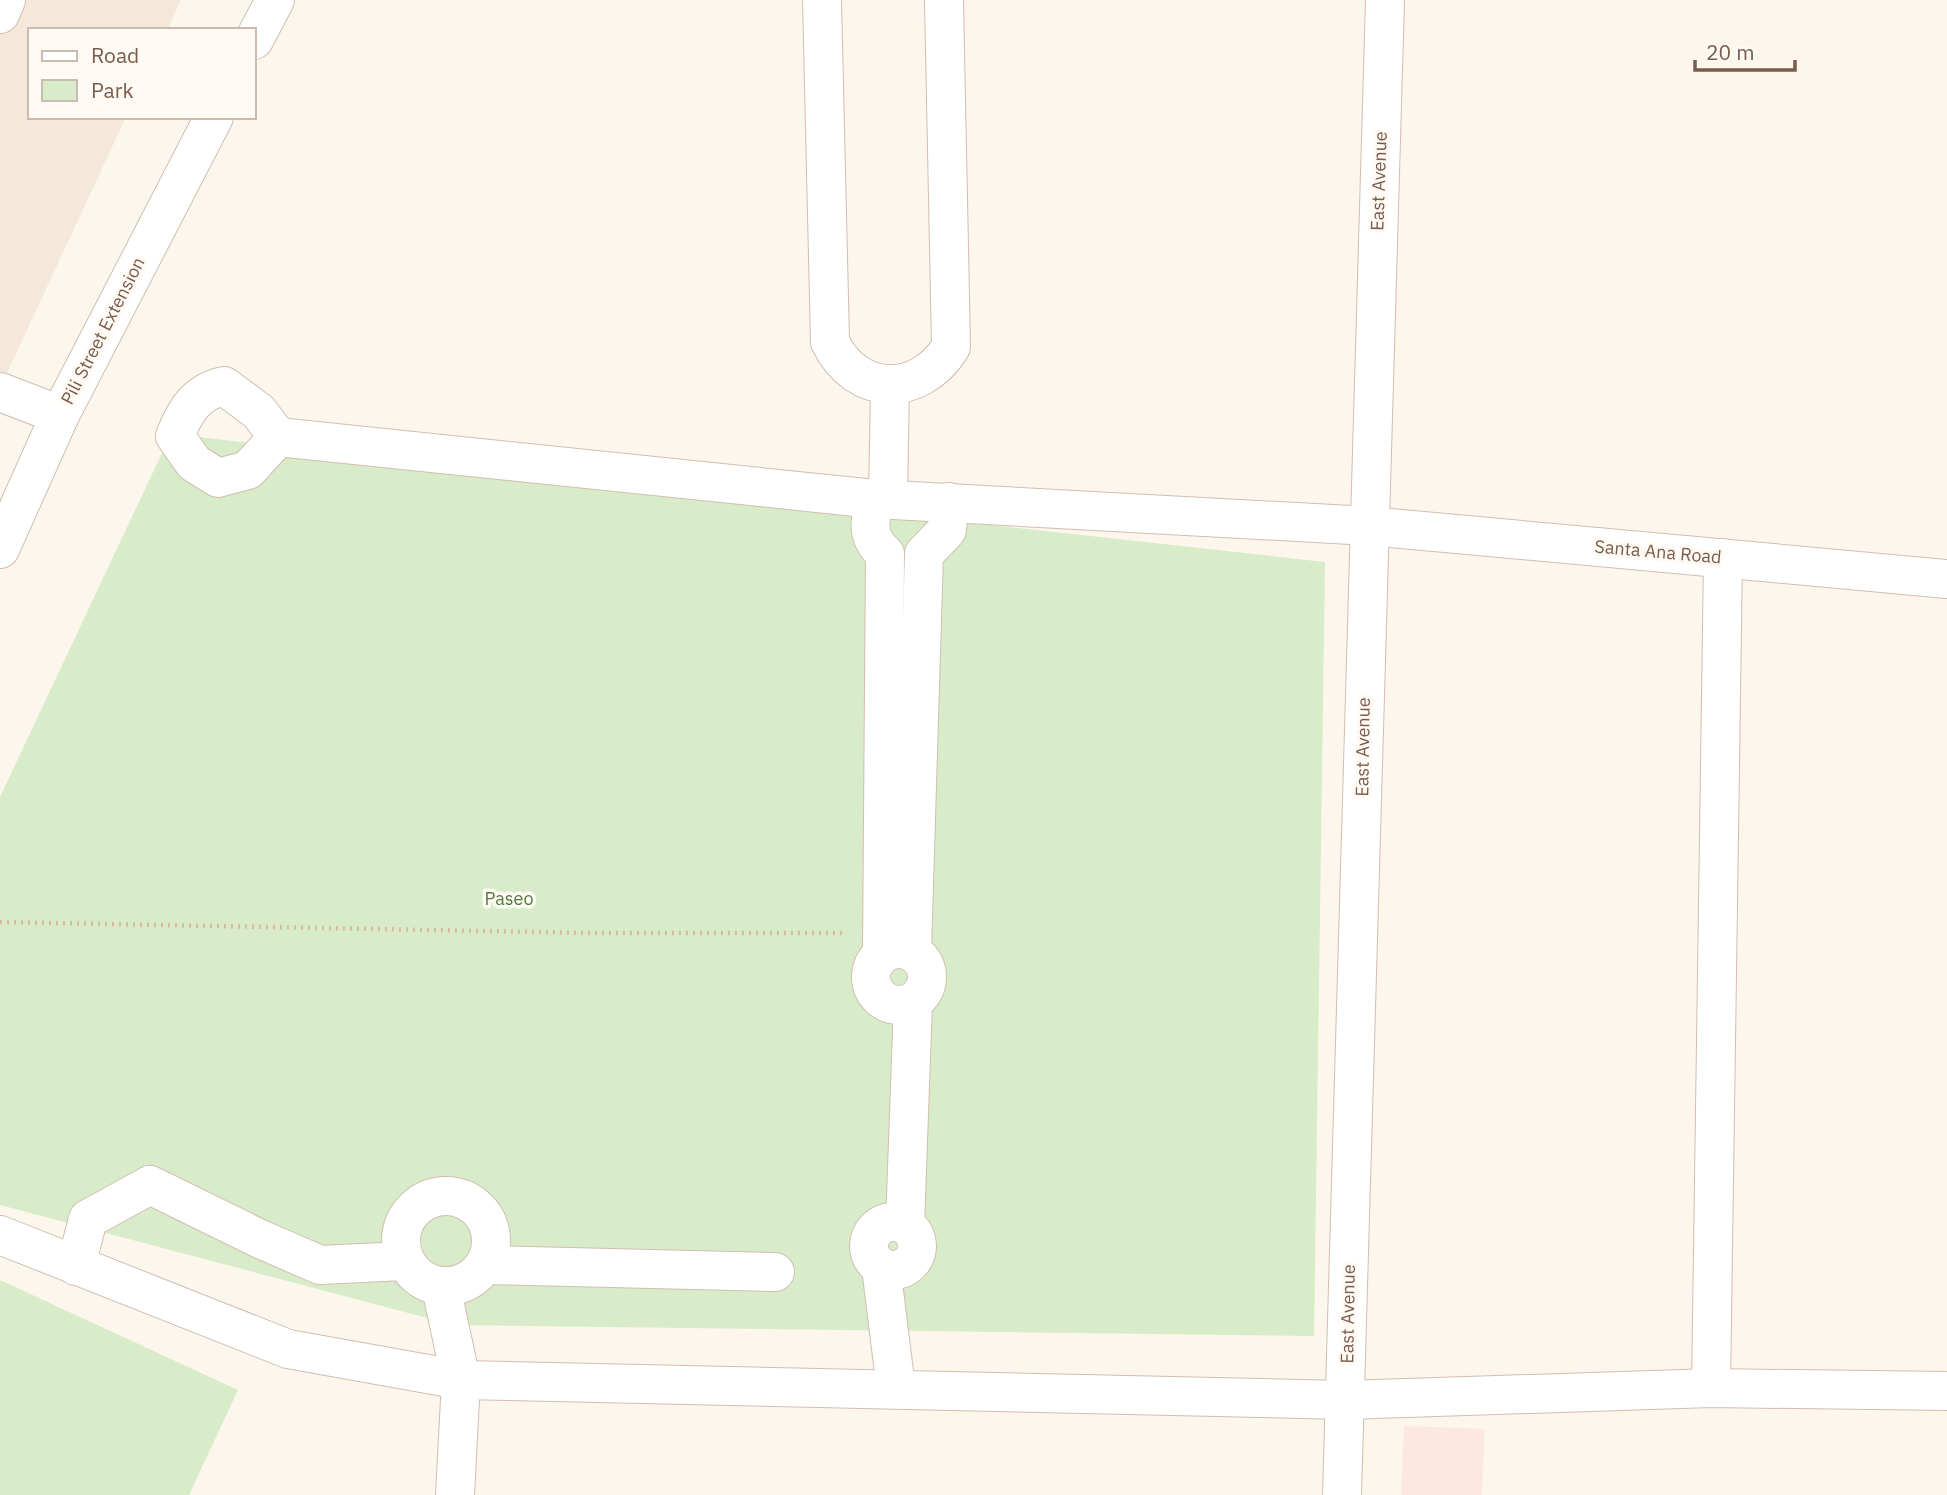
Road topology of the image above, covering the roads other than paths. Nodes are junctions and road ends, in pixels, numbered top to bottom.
1 (6, 0) edge
2 (275, 0) edge
3 (822, 0) edge
4 (944, 0) edge
5 (1385, 0) edge
6 (0, 14) edge
7 (256, 36) edge
8 (213, 119) edge
9 (890, 384) junction
10 (0, 392) edge
11 (60, 415) junction
12 (278, 437) dead end
13 (881, 499) junction
14 (949, 502) junction
15 (1369, 526) junction
16 (0, 549) edge
17 (885, 554) junction
18 (923, 554) junction
19 (1723, 558) junction
20 (1947, 579) edge
21 (892, 946) junction
22 (0, 1235) edge
23 (404, 1261) junction
24 (485, 1265) junction
25 (76, 1266) junction
26 (775, 1272) dead end
27 (441, 1287) junction
28 (461, 1380) junction
29 (1711, 1388) junction
30 (907, 1389) junction
31 (1947, 1391) edge
32 (1346, 1400) junction
33 (455, 1495) edge
34 (1342, 1495) edge

1 - 6 street
2 - 7 street
3 - 9 street
4 - 9 street
5 - 15 street, East Avenue
8 - 11 street, Pili Street Extension
9 - 13 street
10 - 11 street
11 - 16 street, Pili Street Extension
12 - 13 street
13 - 14 street
13 - 17 street
14 - 15 street, Santa Ana Road
14 - 18 street
15 - 19 street, Santa Ana Road
15 - 32 street, East Avenue
17 - 18 street
17 - 21 street
18 - 21 street
19 - 20 street, Santa Ana Road
19 - 29 street
21 - 30 street
22 - 25 street
23 - 24 street
23 - 25 street
23 - 27 street
24 - 26 street
24 - 27 street
25 - 28 street
27 - 28 street
28 - 30 street
28 - 33 street
29 - 31 street
29 - 32 street
30 - 32 street
32 - 34 street, East Avenue

